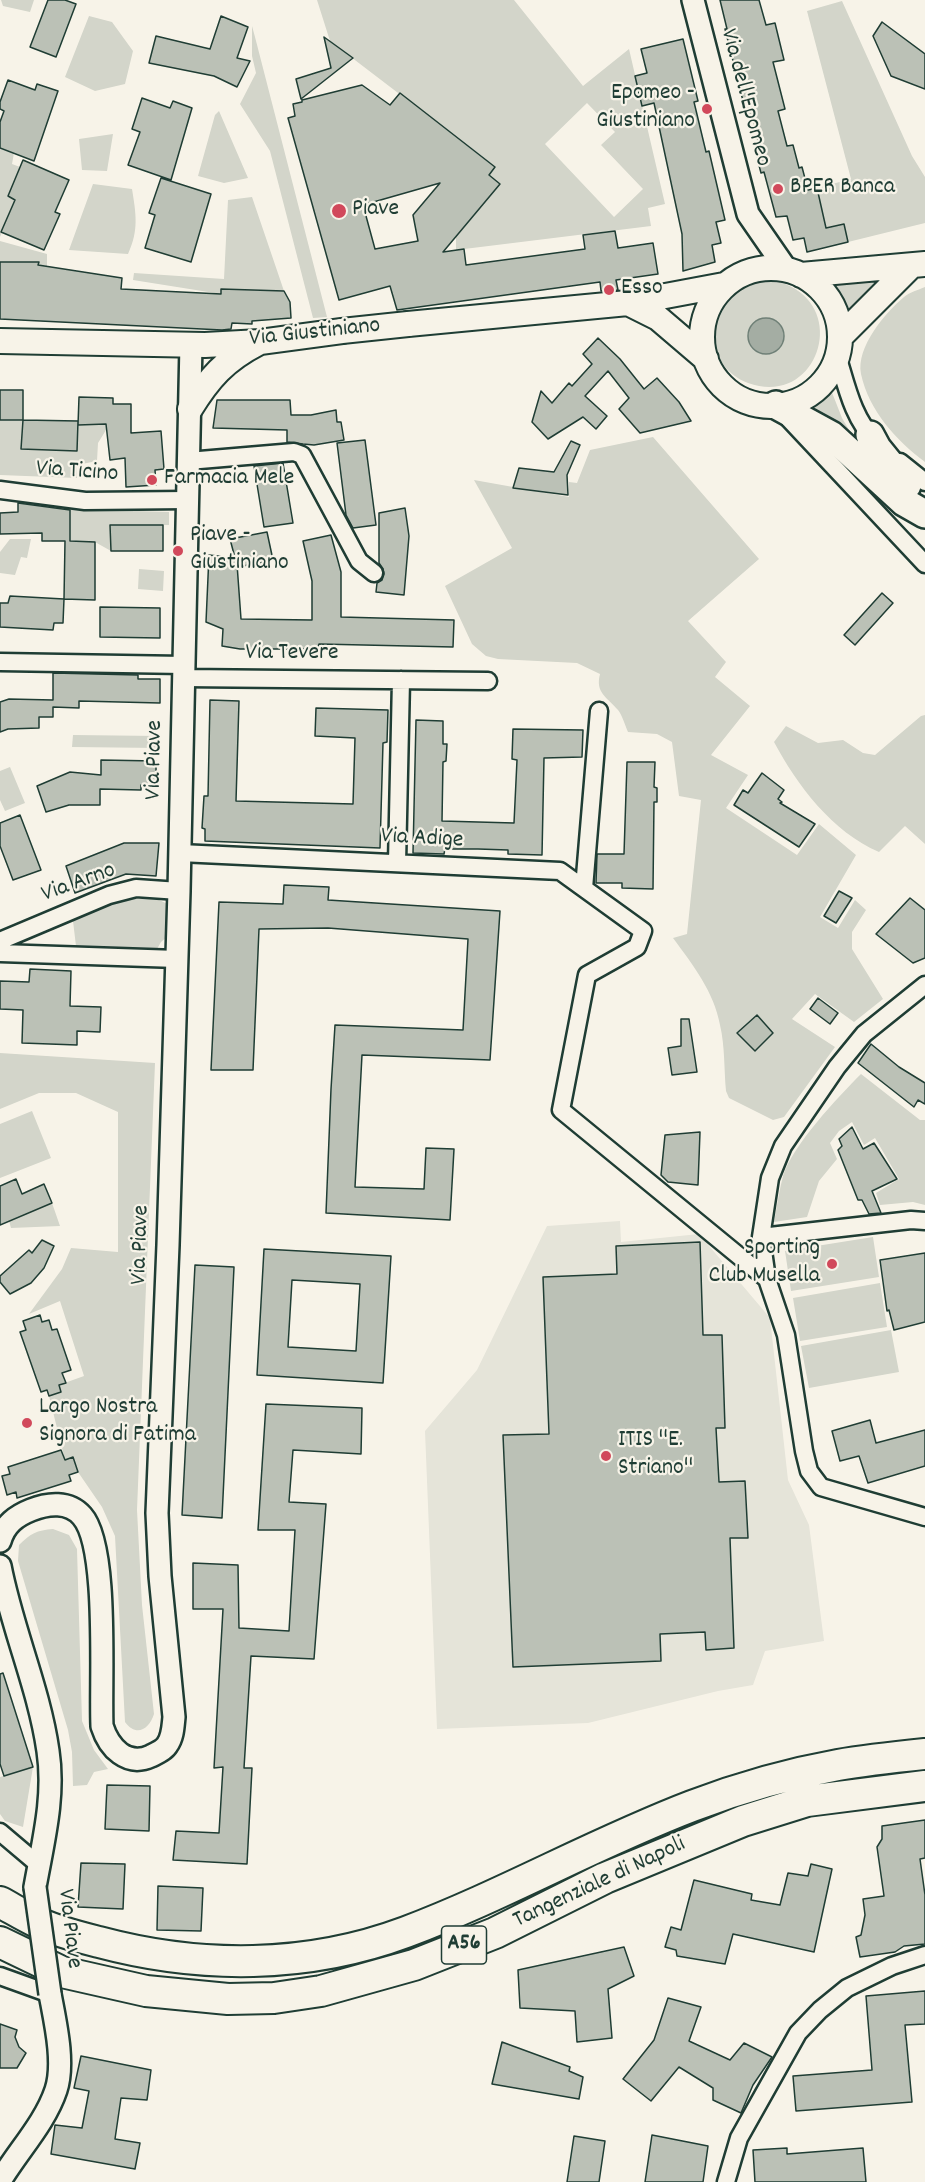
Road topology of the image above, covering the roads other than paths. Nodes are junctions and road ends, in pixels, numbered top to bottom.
1 (693, 0) edge
2 (917, 265) edge
3 (794, 272) junction
4 (724, 285) junction
5 (628, 303) junction
6 (0, 341) edge
7 (260, 342) junction
8 (191, 344) junction
9 (838, 346) junction
10 (706, 359) junction
11 (776, 405) junction
12 (190, 409) junction
13 (870, 435) junction
14 (188, 461) junction
15 (925, 482) edge
16 (0, 490) edge
17 (187, 500) junction
18 (925, 507) edge
19 (925, 514) edge
20 (925, 564) edge
21 (374, 573) dead end
22 (0, 662) edge
23 (184, 672) junction
24 (401, 680) junction
25 (488, 681) dead end
26 (599, 711) dead end
27 (180, 853) junction
28 (397, 863) junction
29 (584, 888) junction
30 (179, 891) junction
31 (0, 941) edge
32 (0, 953) edge
33 (177, 959) junction
34 (925, 985) edge
35 (925, 1221) edge
36 (761, 1237) junction
37 (767, 1279) junction
38 (925, 1517) edge
39 (0, 1541) edge
40 (1, 1574) edge
41 (925, 1754) edge
42 (925, 1786) edge
43 (0, 1832) edge
44 (39, 1864) junction
45 (0, 1902) edge
46 (0, 1942) edge
47 (925, 1955) edge
48 (0, 1976) edge
49 (50, 1994) junction
50 (0, 2181) edge
51 (726, 2182) edge

1 - 3 street, Via dell'Epomeo
2 - 3 main road
2 - 9 main road
3 - 4 main road
3 - 9 main road
4 - 5 main road, Via Giustiniano
4 - 10 main road
5 - 7 main road, Via Giustiniano, bridge
5 - 10 main road
6 - 8 main road, Via Giustiniano
7 - 8 main road, Via Giustiniano
7 - 12 main road
8 - 12 street, Via Piave
9 - 11 main road
9 - 13 street
10 - 11 main road
11 - 19 highway
11 - 20 street
12 - 14 street, Via Piave
13 - 15 street
13 - 18 highway
14 - 17 street, Via Piave
14 - 21 street
16 - 17 street, Via Ticino
17 - 23 street, Via Piave
22 - 23 street, Via Tevere
23 - 24 street, Via Tevere
23 - 27 street, Via Piave
24 - 25 street, Via Tevere
24 - 28 street
26 - 29 street
27 - 28 street, Via Adige
27 - 30 street, Via Piave
28 - 29 street, Via Adige
29 - 37 street, Via Adige
30 - 31 street, Via Arno
30 - 33 street, Via Piave
32 - 33 street
33 - 39 street, Via Piave
34 - 36 street
35 - 36 street
36 - 37 street
37 - 38 street
40 - 44 street, Via Piave
41 - 45 highway, Tangenziale di Napoli / A56
42 - 46 highway, Tangenziale di Napoli / A56
43 - 44 street
44 - 49 street, Via Piave, bridge
47 - 51 street
48 - 49 street
49 - 50 street, Via Piave

